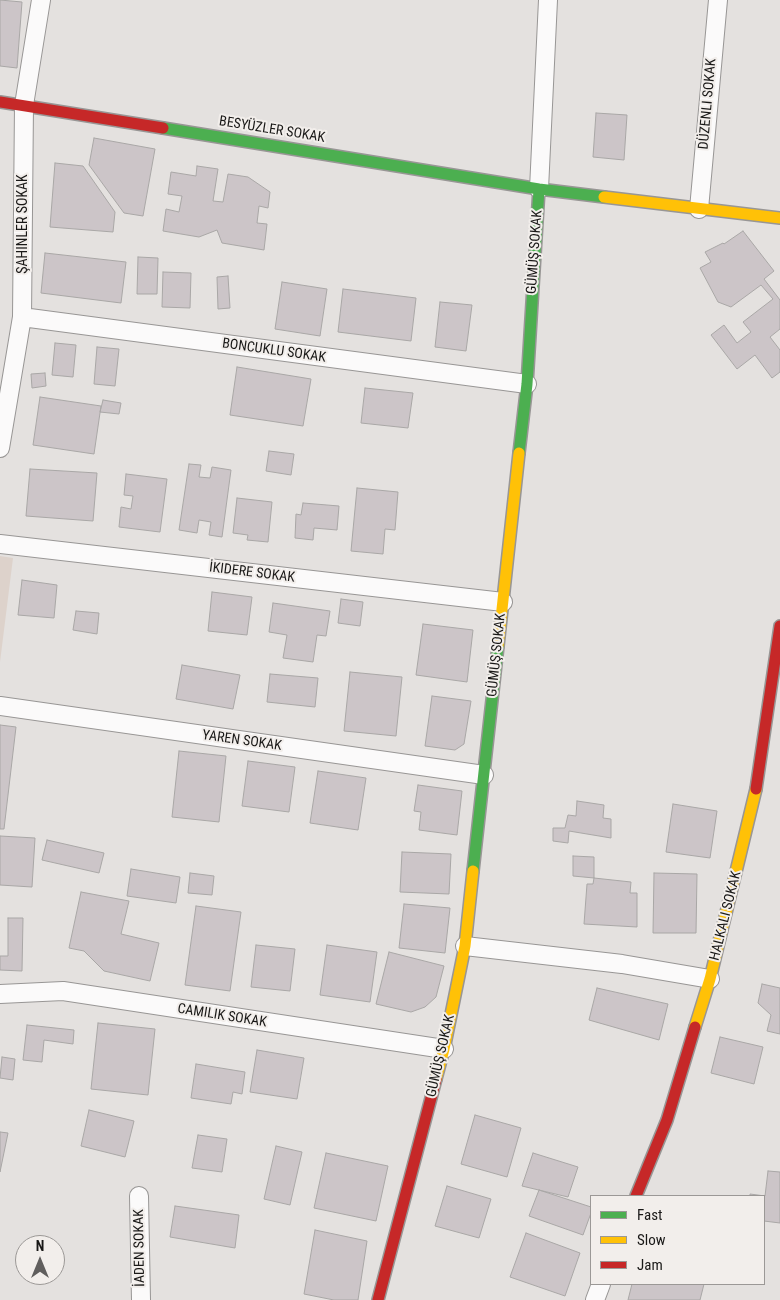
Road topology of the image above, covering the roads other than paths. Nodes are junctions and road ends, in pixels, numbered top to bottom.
1 (41, 0) edge
2 (548, 0) edge
3 (718, 0) edge
4 (0, 102) edge
5 (24, 105) junction
6 (539, 190) junction
7 (699, 209) junction
8 (780, 218) edge
9 (22, 317) junction
10 (527, 384) junction
11 (0, 448) edge
12 (0, 544) edge
13 (503, 602) junction
14 (780, 626) edge
15 (0, 706) edge
16 (484, 775) junction
17 (465, 946) junction
18 (710, 979) junction
19 (0, 994) edge
20 (444, 1049) junction
21 (636, 1195) edge
22 (139, 1196) dead end
23 (601, 1285) edge
24 (142, 1300) edge
25 (378, 1300) edge
26 (595, 1300) edge

1 - 5 street, ŞAHINLER SOKAK
2 - 6 street, GÜMÜŞ SOKAK
3 - 7 street, DÜZENLI SOKAK
4 - 5 street, BESYÜZLER SOKAK
5 - 6 street, BESYÜZLER SOKAK
5 - 9 street, ŞAHINLER SOKAK
6 - 7 street, BESYÜZLER SOKAK
6 - 10 street, GÜMÜŞ SOKAK
7 - 8 street, BESYÜZLER SOKAK
9 - 10 street, BONCUKLU SOKAK
9 - 11 street, ŞAHINLER SOKAK
10 - 13 street, GÜMÜŞ SOKAK
12 - 13 street, İKIDERE SOKAK
13 - 16 street, GÜMÜŞ SOKAK
14 - 18 street
15 - 16 street, YAREN SOKAK
16 - 17 street, GÜMÜŞ SOKAK
17 - 18 street
17 - 20 street, GÜMÜŞ SOKAK
18 - 21 street
19 - 20 street
20 - 25 street, GÜMÜŞ SOKAK
22 - 24 street, İADEN SOKAK
23 - 26 street

